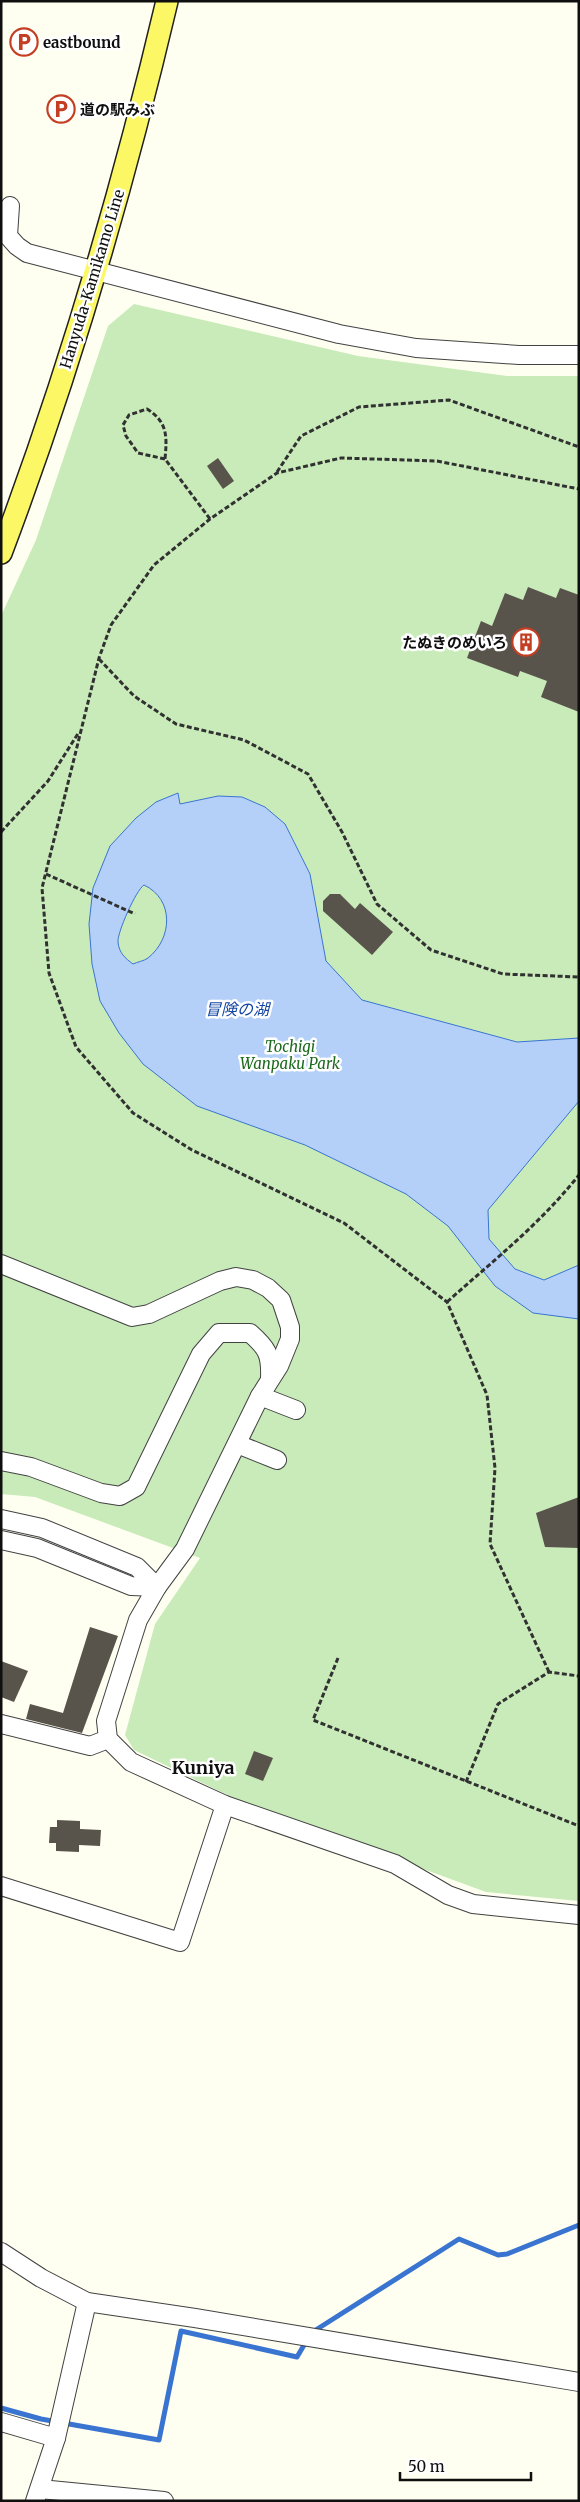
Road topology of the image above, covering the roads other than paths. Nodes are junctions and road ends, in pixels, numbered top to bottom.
1 (167, 1) edge
2 (10, 206) dead end
3 (95, 271) junction
4 (579, 355) edge
5 (1, 553) edge
6 (1, 1264) edge
7 (270, 1378) junction
8 (260, 1396) junction
9 (296, 1410) dead end
10 (236, 1444) junction
11 (277, 1460) dead end
12 (1, 1461) edge
13 (1, 1519) edge
14 (1, 1540) edge
15 (157, 1588) junction
16 (1, 1724) edge
17 (108, 1739) junction
18 (225, 1806) junction
19 (1, 1886) edge
20 (579, 1915) edge
21 (1, 2252) edge
22 (87, 2302) junction
23 (579, 2382) edge
24 (1, 2422) edge
25 (56, 2438) junction
26 (38, 2495) edge
27 (164, 2501) edge

1 - 3 main road, Hanyuda-Kamikamo Line
2 - 3 street
3 - 4 street
3 - 5 main road, Hanyuda-Kamikamo Line
6 - 7 street
7 - 8 street
7 - 12 street
8 - 9 street
8 - 10 street
10 - 11 street
10 - 15 street
13 - 15 street
14 - 15 street
15 - 17 street
16 - 17 street
17 - 18 street
18 - 19 street
18 - 20 street
21 - 22 street
22 - 23 street
22 - 25 street
24 - 25 street
25 - 26 street
26 - 27 street

